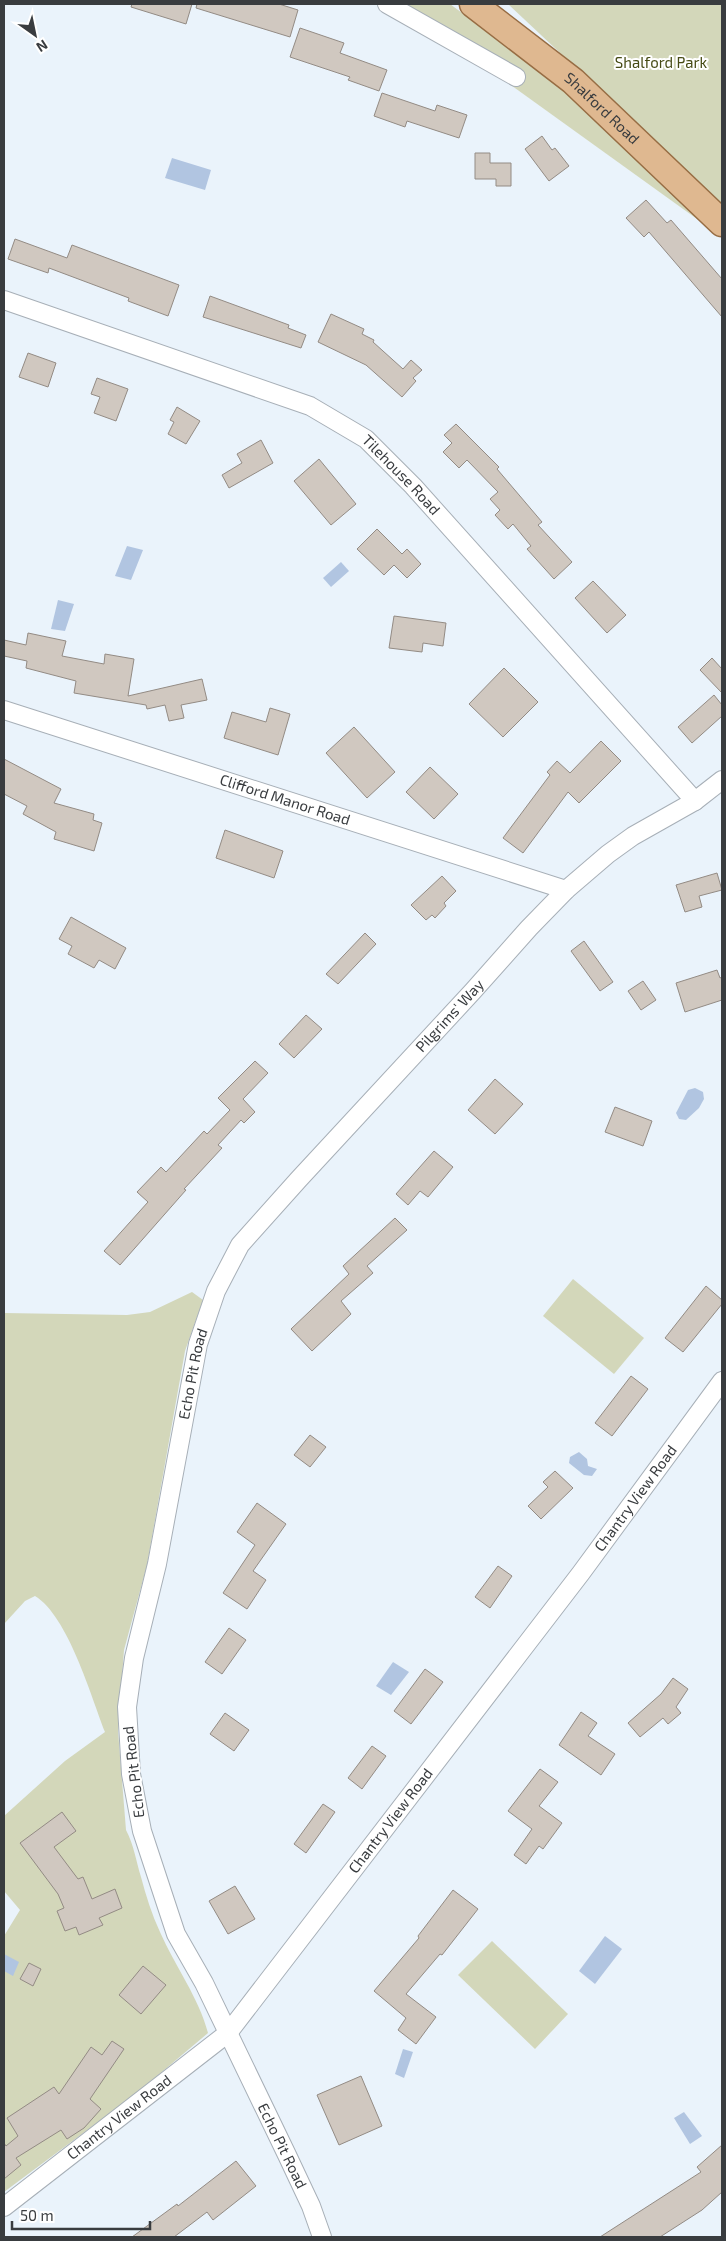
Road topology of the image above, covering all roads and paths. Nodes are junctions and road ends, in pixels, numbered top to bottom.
1 (387, 4) edge
2 (473, 4) edge
3 (516, 77) dead end
4 (722, 223) edge
5 (4, 300) edge
6 (4, 710) edge
7 (722, 780) edge
8 (695, 801) junction
9 (566, 890) junction
10 (213, 1299) joint
11 (722, 1381) edge
12 (228, 2033) junction
13 (4, 2207) edge
14 (322, 2237) edge

1 - 3 street
2 - 4 main road, Shalford Road
5 - 8 street, Tilehouse Road
6 - 9 street, Clifford Manor Road
7 - 8 street, Pilgrims' Way
8 - 9 street, Pilgrims' Way
9 - 10 street, Pilgrims' Way
10 - 12 street, Echo Pit Road
11 - 12 street, Chantry View Road
12 - 13 street, Chantry View Road
12 - 14 street, Echo Pit Road

